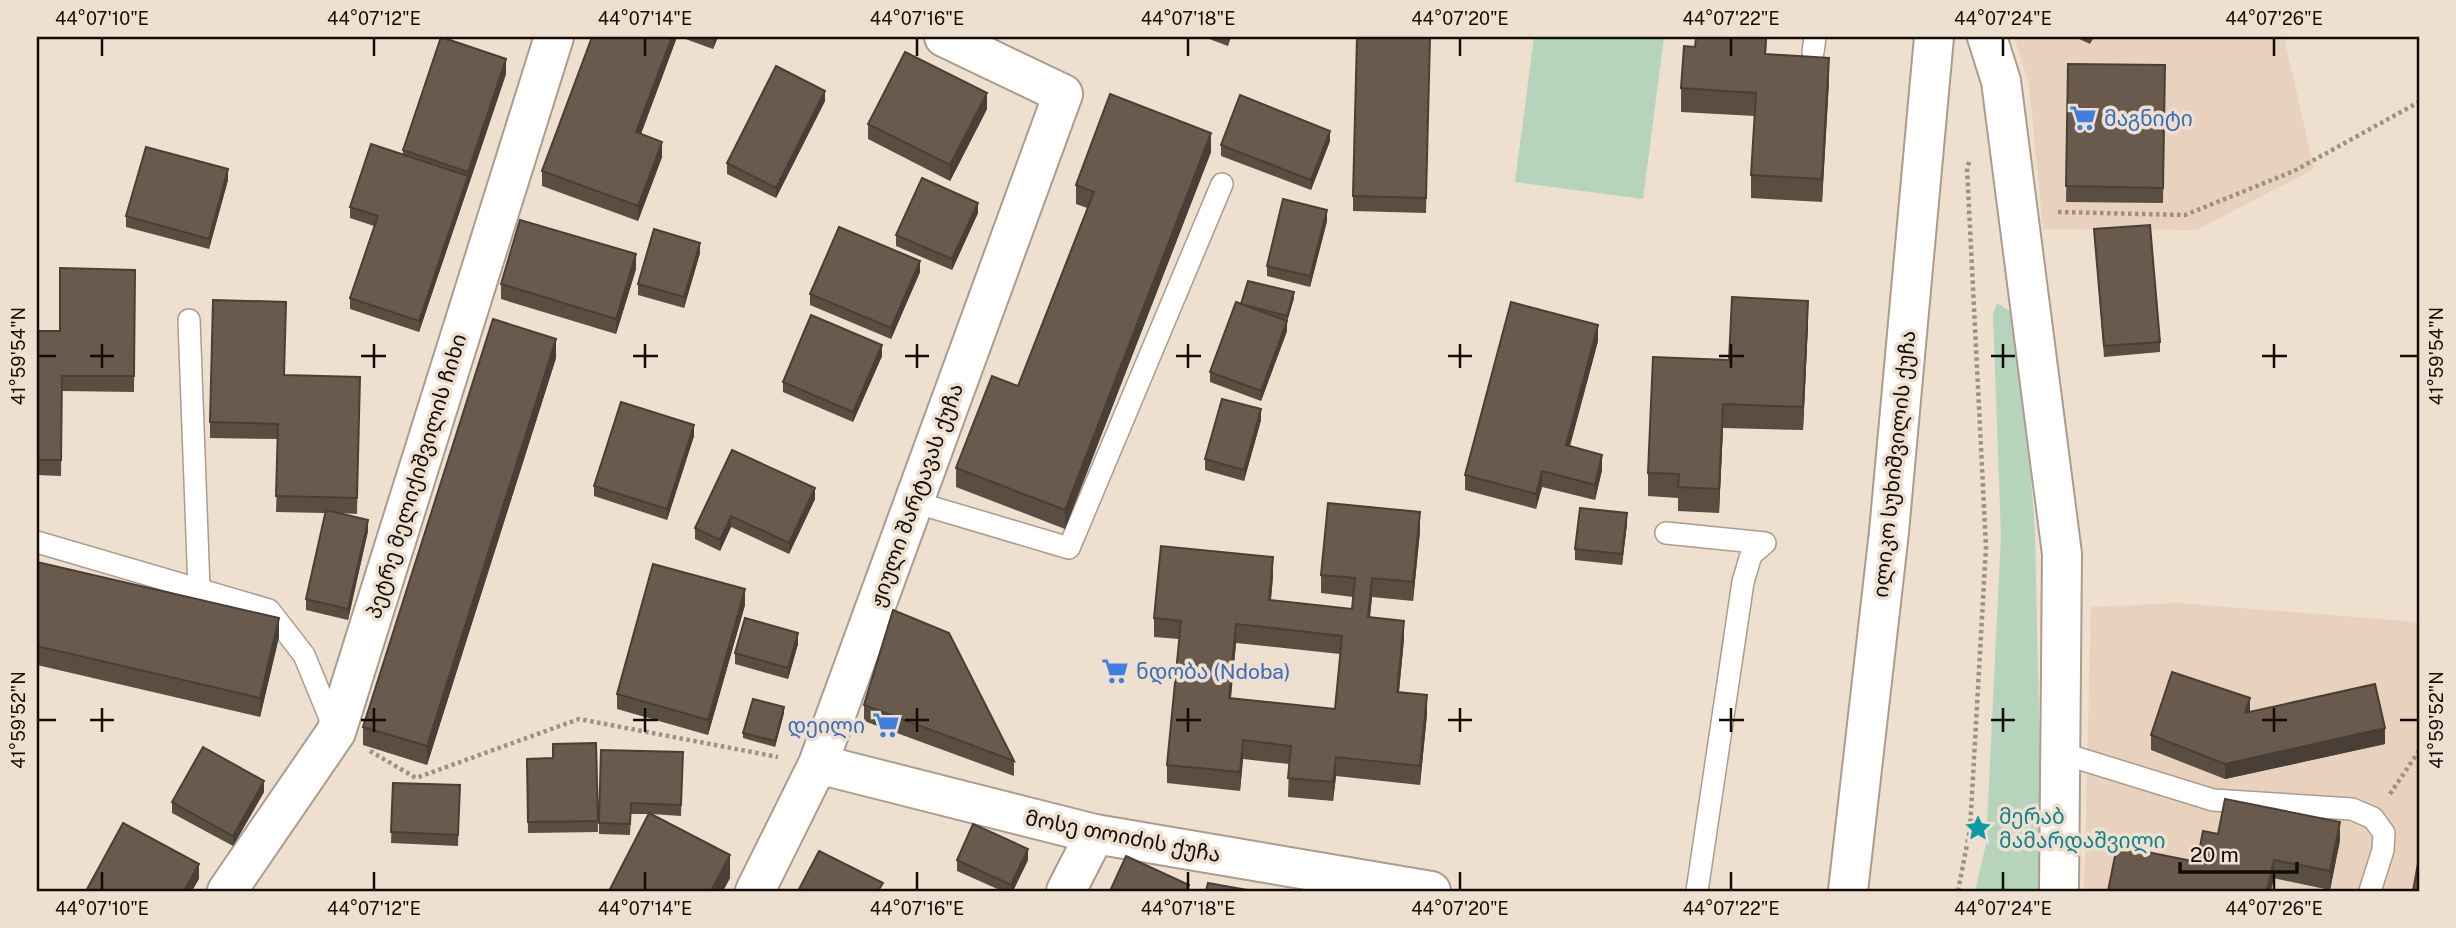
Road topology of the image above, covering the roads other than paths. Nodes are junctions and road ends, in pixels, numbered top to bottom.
1 (554, 37) edge
2 (944, 37) edge
3 (1934, 37) edge
4 (1987, 37) edge
5 (1222, 184) dead end
6 (189, 320) dead end
7 (914, 502) junction
8 (1665, 533) dead end
9 (37, 541) edge
10 (199, 589) junction
11 (336, 732) junction
12 (2061, 753) junction
13 (818, 764) junction
14 (1095, 834) junction
15 (227, 891) edge
16 (755, 891) edge
17 (1066, 891) edge
18 (1431, 891) edge
19 (1698, 891) edge
20 (1848, 891) edge
21 (2059, 891) edge
22 (2370, 891) edge

1 - 11 street, პეტრე მელიქიშვილის ჩიხი
2 - 7 street, ჟიული შარტავას ქუჩა
3 - 20 street, ილიკო სუხიშვილის ქუჩა
4 - 12 street
5 - 7 lane
6 - 10 lane
7 - 13 street, ჟიული შარტავას ქუჩა
8 - 19 lane
9 - 10 lane
10 - 11 lane
11 - 15 street, პეტრე მელიქიშვილის ჩიხი
12 - 21 street
12 - 22 lane
13 - 14 street, მოსე თოიძის ქუჩა
13 - 16 street, ჟიული შარტავას ქუჩა
14 - 17 street
14 - 18 street, მოსე თოიძის ქუჩა

